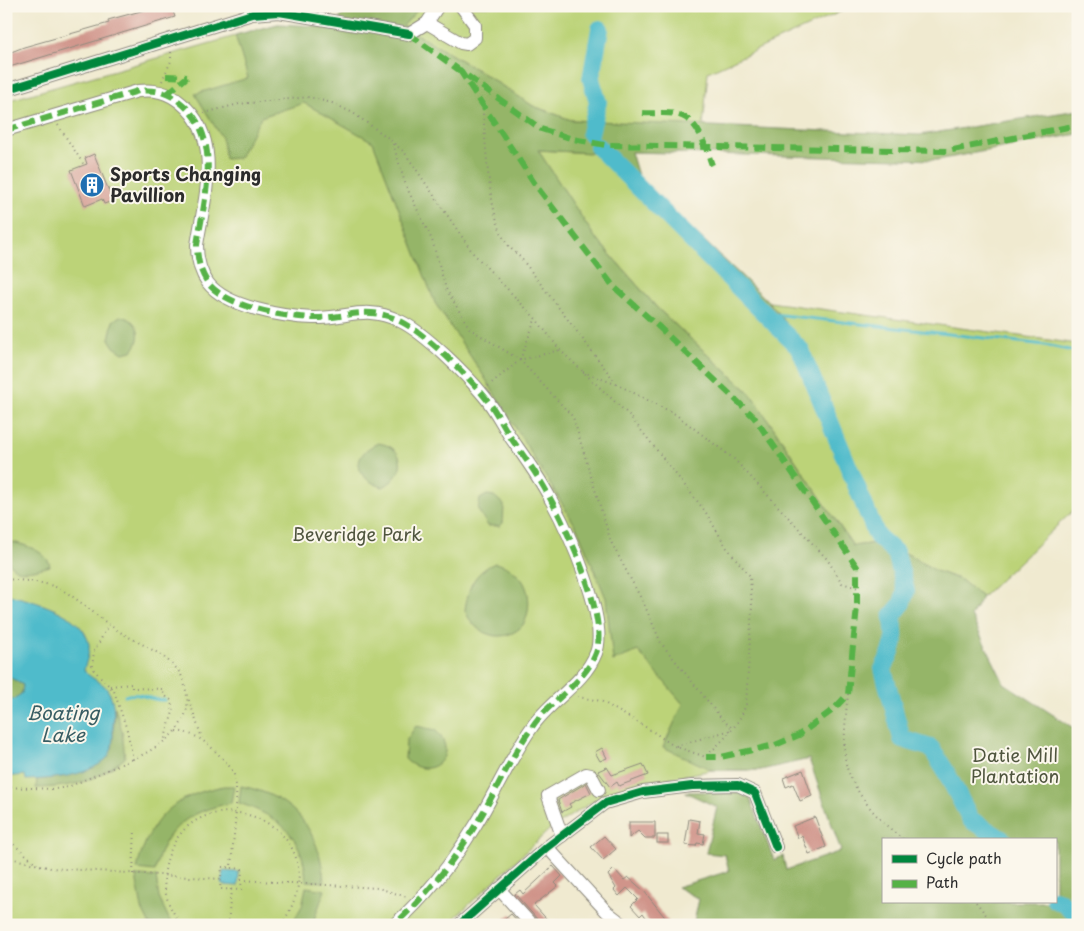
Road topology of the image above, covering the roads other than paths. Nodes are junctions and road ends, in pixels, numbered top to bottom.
1 (438, 6) edge
2 (461, 6) edge
3 (252, 10) edge
4 (427, 23) junction
5 (6, 90) edge
6 (6, 130) edge
7 (599, 790) dead end
8 (562, 836) junction
9 (776, 847) dead end
10 (547, 848) junction
11 (499, 889) junction
12 (394, 925) edge
13 (459, 925) edge
14 (532, 925) edge
15 (624, 925) edge

1 - 4 street
2 - 4 street
3 - 4 street
3 - 5 street
6 - 12 street
7 - 8 street
8 - 9 street
8 - 10 street
10 - 11 street
10 - 15 street
11 - 13 street
11 - 14 street

